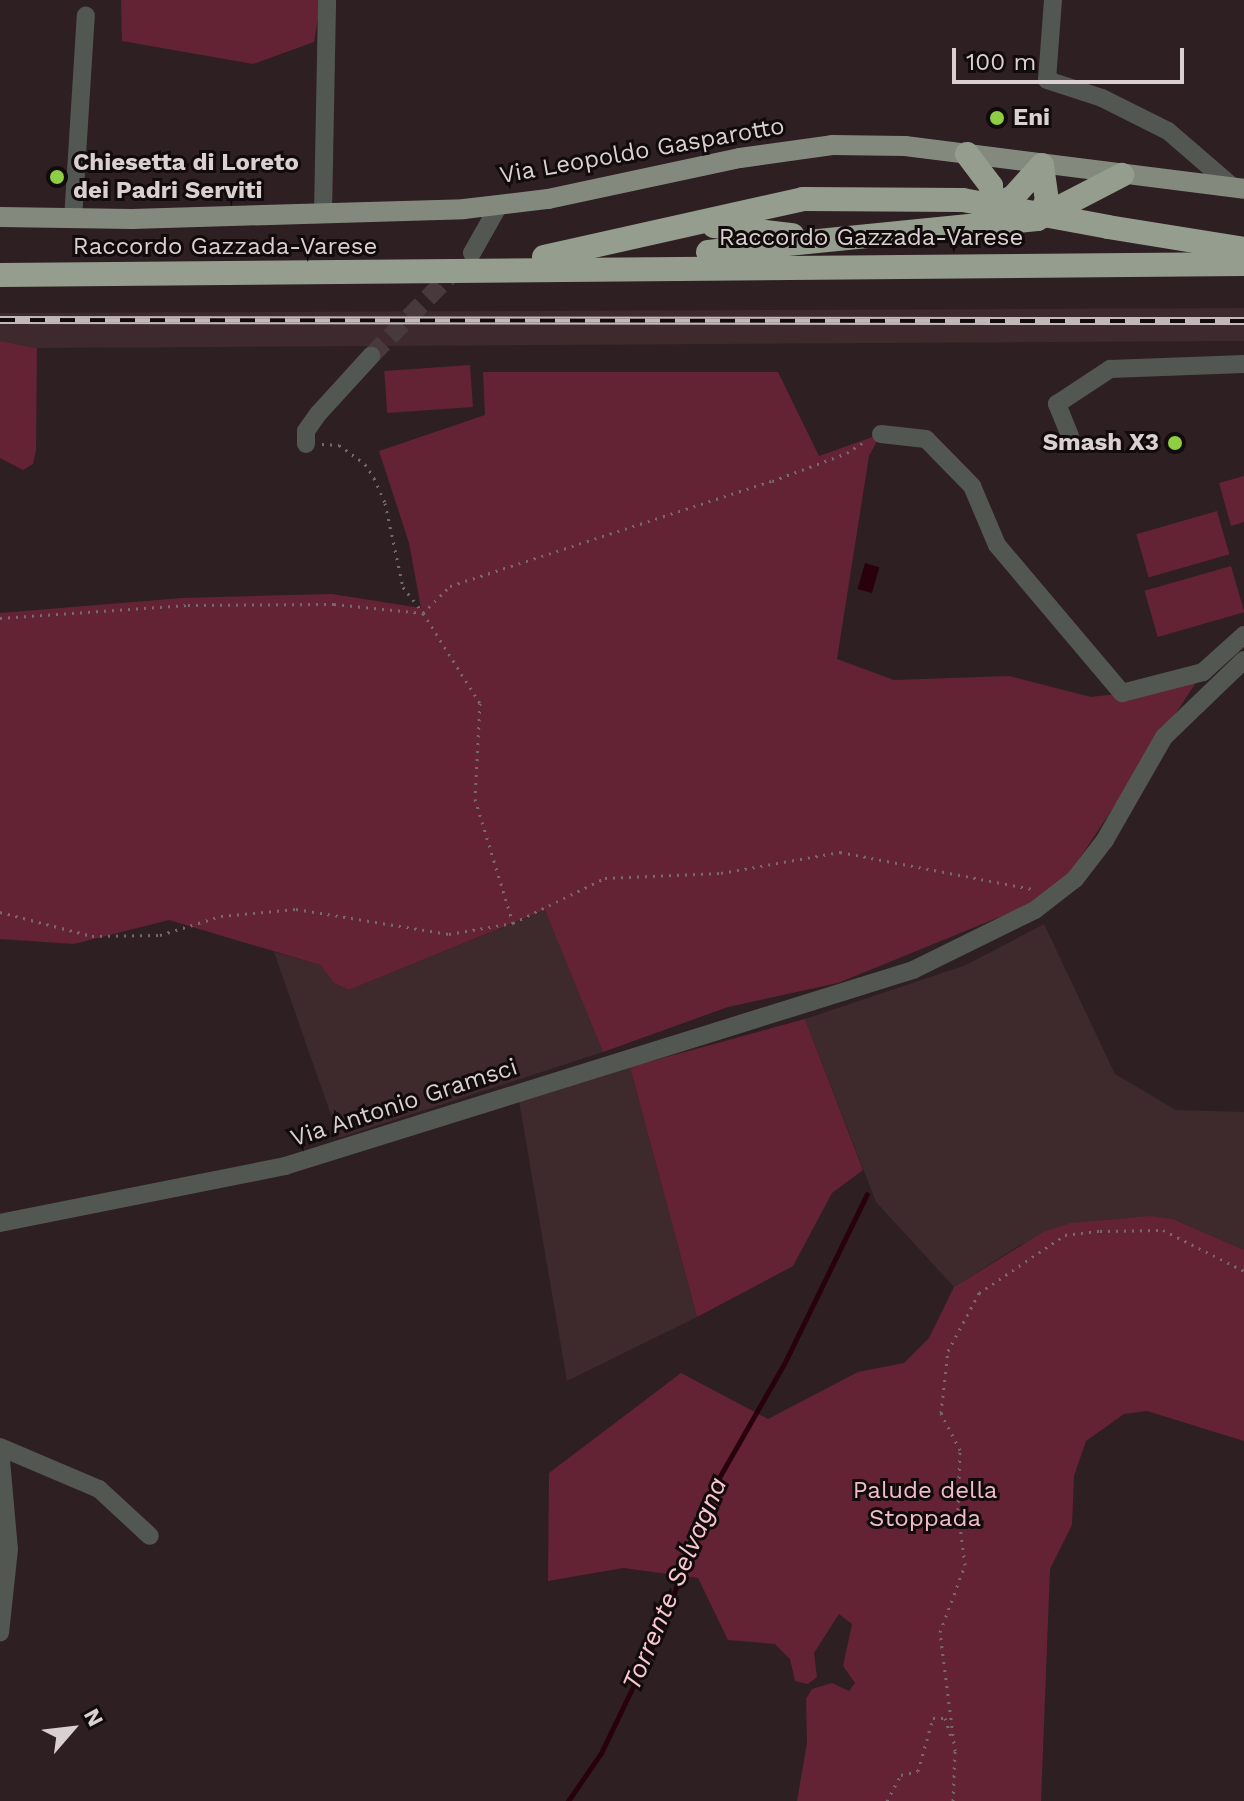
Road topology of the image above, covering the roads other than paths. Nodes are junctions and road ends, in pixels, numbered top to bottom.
1 (327, 0) edge
2 (1053, 0) edge
3 (86, 15) dead end
4 (967, 154) junction
5 (1042, 165) junction
6 (1122, 175) junction
7 (1239, 188) edge
8 (499, 205) junction
9 (992, 208) junction
10 (323, 213) junction
11 (0, 217) edge
12 (73, 219) junction
13 (1037, 219) junction
14 (936, 226) junction
15 (810, 240) junction
16 (1244, 249) edge
17 (472, 253) tunnel mouth
18 (563, 253) junction
19 (1244, 264) edge
20 (591, 266) junction
21 (498, 268) junction
22 (0, 275) edge
23 (371, 356) tunnel mouth
24 (1244, 364) edge
25 (1070, 436) dead end
26 (874, 437) road end
27 (306, 444) road end
28 (1244, 635) edge
29 (1244, 660) edge
30 (0, 1223) edge
31 (0, 1448) edge
32 (150, 1536) dead end
33 (0, 1633) edge

1 - 10 street
2 - 7 street
3 - 12 street
4 - 5 main road, Via Leopoldo Gasparotto
4 - 8 main road, Via Leopoldo Gasparotto
4 - 9 highway
5 - 6 main road, Via Leopoldo Gasparotto
5 - 9 highway
5 - 13 highway
6 - 7 main road, Via Leopoldo Gasparotto
6 - 13 highway
8 - 10 main road, Via Leopoldo Gasparotto
8 - 17 street
9 - 14 highway
10 - 12 main road, Via Leopoldo Gasparotto
11 - 12 main road, Via Leopoldo Gasparotto
13 - 14 highway
14 - 15 highway
15 - 18 highway
15 - 20 highway
16 - 18 highway, Raccordo Gazzada-Varese, bridge
18 - 21 highway, Raccordo Gazzada-Varese
19 - 20 highway, Raccordo Gazzada-Varese
20 - 21 highway, Raccordo Gazzada-Varese
21 - 22 highway, Raccordo Gazzada-Varese
23 - 27 street
24 - 25 street
26 - 28 street
29 - 30 street, Via Antonio Gramsci
31 - 32 street
31 - 33 street

